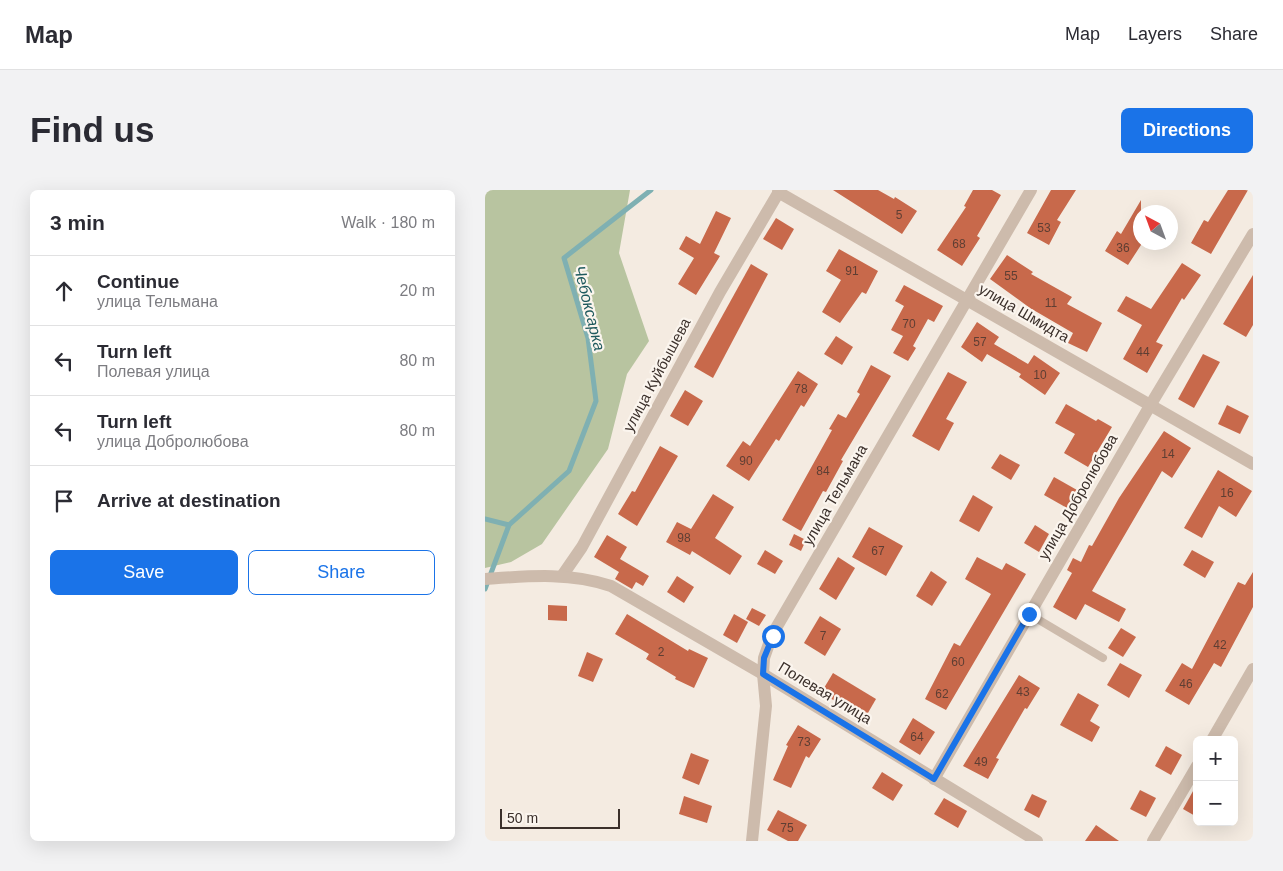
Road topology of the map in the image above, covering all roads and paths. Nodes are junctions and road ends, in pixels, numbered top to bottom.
1 (1031, 190) edge
2 (779, 191) edge
3 (1253, 234) edge
4 (967, 299) junction
5 (1151, 404) junction
6 (1253, 464) edge
7 (562, 576) junction
8 (485, 578) edge
9 (1029, 614) junction
10 (1103, 658) dead end
11 (1253, 669) edge
12 (763, 674) junction
13 (1214, 736) edge
14 (1193, 773) edge
15 (934, 779) junction
16 (752, 841) edge
17 (1037, 841) edge
18 (1153, 841) edge

1 - 4 street, улица Тельмана
2 - 4 street, улица Шмидта
2 - 7 street, улица Куйбышева
3 - 5 street, улица Добролюбова
4 - 5 street, улица Шмидта
4 - 12 street, улица Тельмана
5 - 6 street, улица Шмидта
5 - 9 street, улица Добролюбова
7 - 8 street, Полевая улица
7 - 12 street, Полевая улица
9 - 10 lane
9 - 15 street, улица Добролюбова
11 - 13 street
12 - 15 street, Полевая улица
12 - 16 street, улица Тельмана
14 - 18 street
15 - 17 street, Полевая улица

